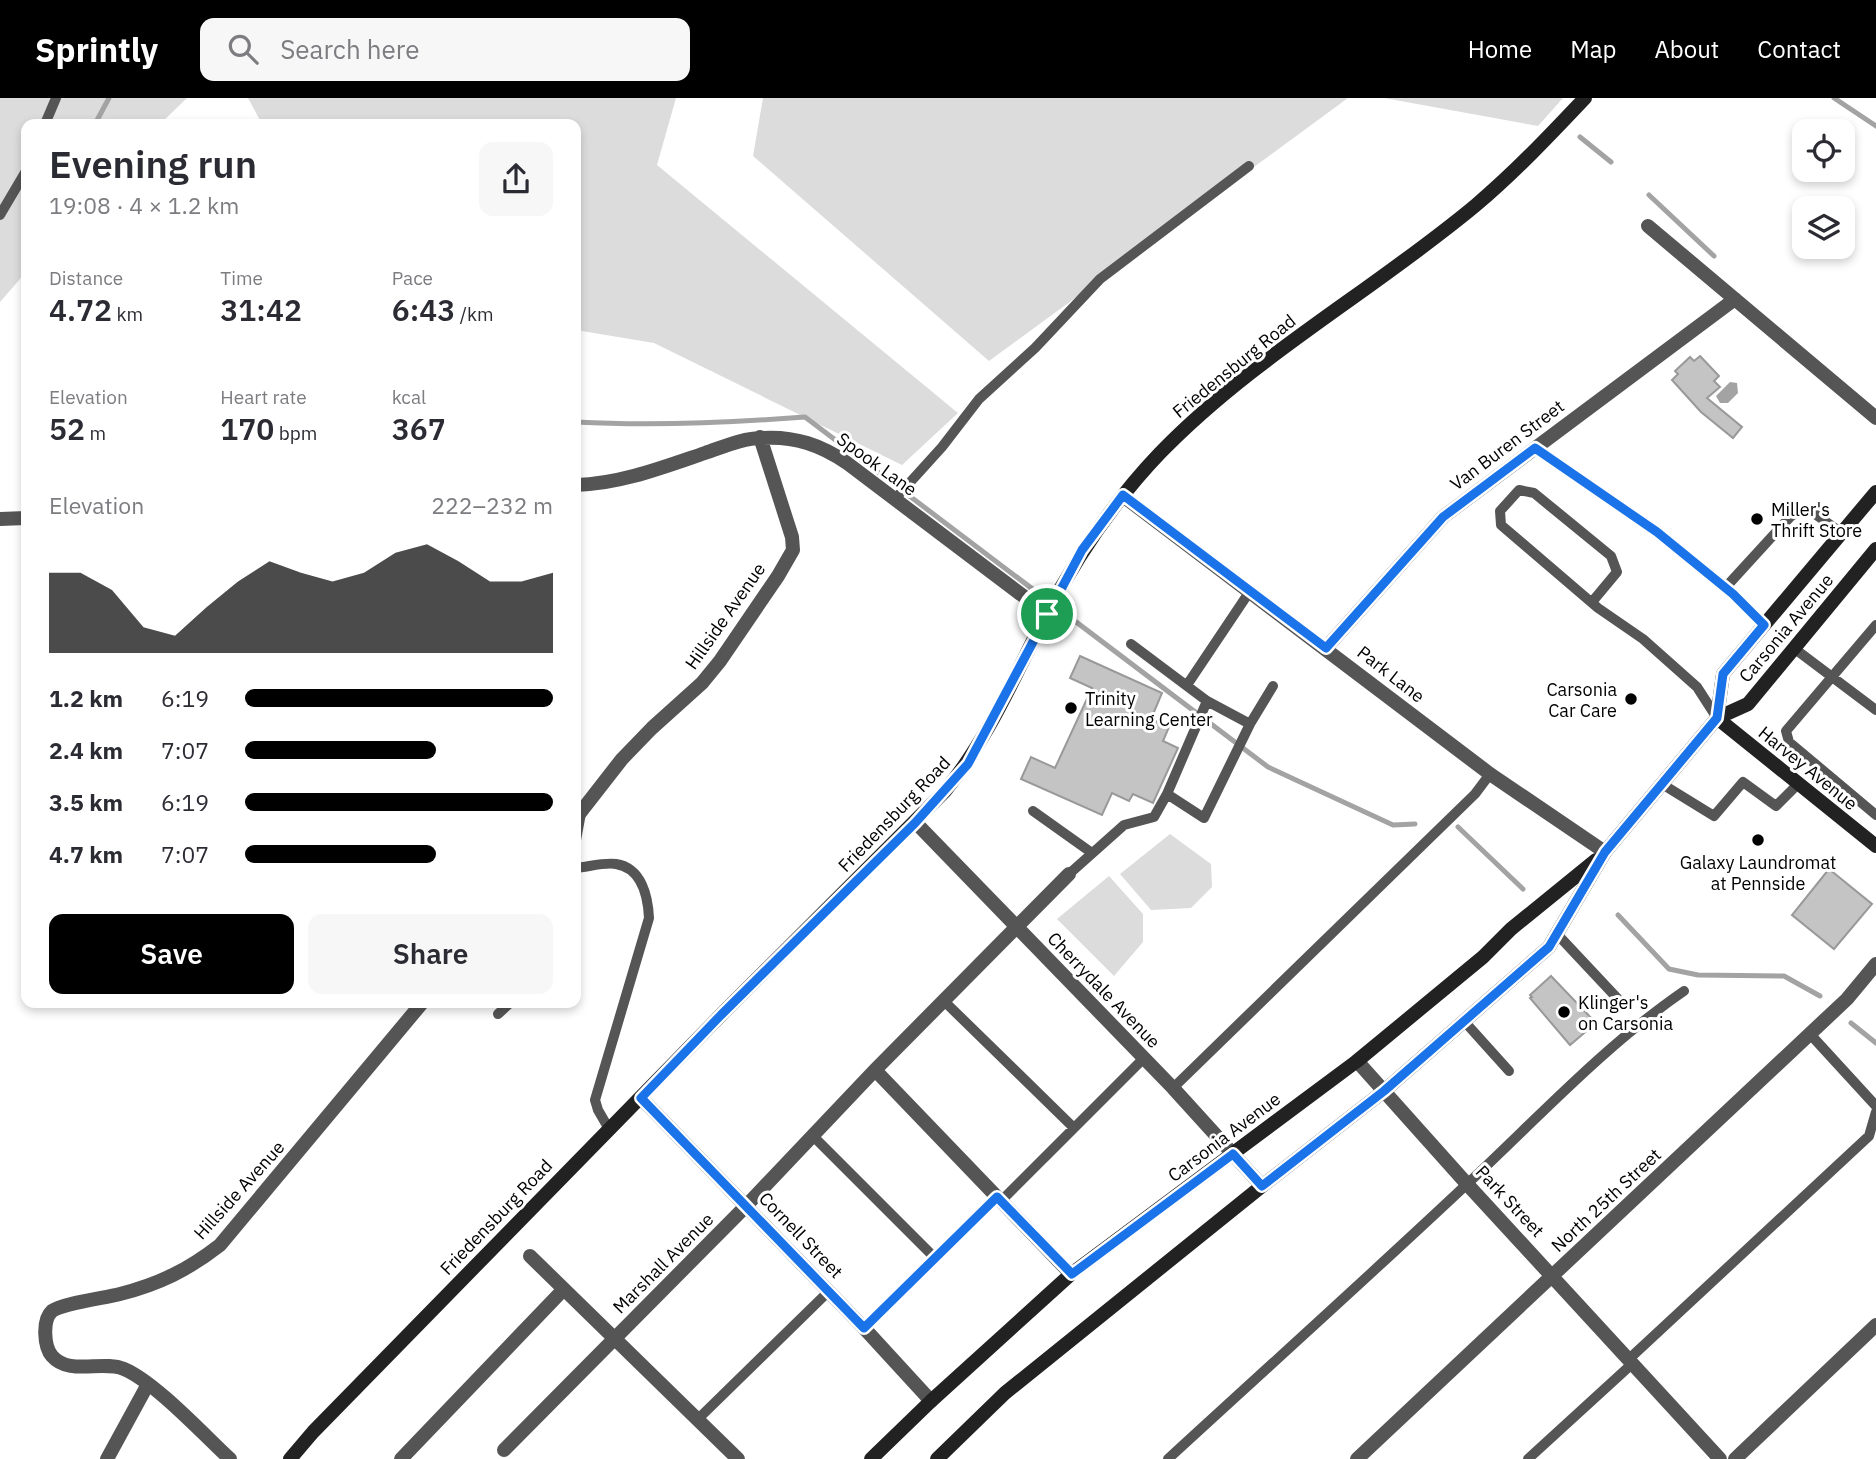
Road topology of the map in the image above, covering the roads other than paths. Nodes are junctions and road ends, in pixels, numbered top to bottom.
1 (56, 98) edge
2 (1586, 98) edge
3 (47, 119) edge
4 (1249, 166) dead end
5 (21, 179) edge
6 (0, 215) edge
7 (1648, 226) dead end
8 (1735, 299) junction
9 (1876, 418) edge
10 (760, 438) junction
11 (1535, 448) junction
12 (581, 485) edge
13 (1876, 492) edge
14 (1123, 495) junction
15 (894, 500) junction
16 (21, 518) edge
17 (0, 519) edge
18 (1842, 533) junction
19 (1876, 549) edge
20 (1871, 566) edge
21 (1725, 588) junction
22 (1250, 591) junction
23 (1592, 602) junction
24 (1047, 614) junction
25 (1764, 625) junction
26 (1876, 625) edge
27 (1131, 644) dead end
28 (1326, 648) junction
29 (1795, 649) junction
30 (1833, 676) junction
31 (1187, 685) junction
32 (1273, 686) dead end
33 (1207, 701) junction
34 (1876, 709) edge
35 (1717, 718) junction
36 (1250, 724) junction
37 (1490, 774) junction
38 (1662, 784) junction
39 (1798, 784) junction
40 (1167, 794) junction
41 (1033, 811) dead end
42 (581, 812) edge
43 (1876, 815) edge
44 (915, 823) junction
45 (1876, 846) edge
46 (1605, 852) junction
47 (1092, 853) junction
48 (581, 868) edge
49 (1069, 874) joint
50 (1016, 927) junction
51 (1557, 934) junction
52 (1876, 964) edge
53 (1684, 991) dead end
54 (1617, 998) dead end
55 (945, 1002) junction
56 (418, 1008) edge
57 (505, 1008) edge
58 (498, 1014) dead end
59 (1464, 1021) junction
60 (1810, 1034) junction
61 (1144, 1058) junction
62 (1357, 1061) junction
63 (875, 1070) junction
64 (1509, 1071) dead end
65 (1173, 1088) junction
66 (1384, 1091) junction
67 (641, 1098) junction
68 (1876, 1105) edge
69 (1876, 1112) edge
70 (1074, 1128) junction
71 (609, 1129) junction
72 (813, 1136) junction
73 (1233, 1154) junction
74 (1467, 1184) junction
75 (1262, 1186) junction
76 (999, 1199) junction
77 (746, 1206) junction
78 (530, 1256) dead end
79 (935, 1258) junction
80 (1072, 1274) junction
81 (1553, 1276) junction
82 (563, 1290) junction
83 (829, 1291) junction
84 (1876, 1325) edge
85 (864, 1328) junction
86 (614, 1340) junction
87 (1631, 1361) junction
88 (148, 1384) junction
89 (931, 1401) junction
90 (696, 1420) junction
91 (504, 1450) dead end
92 (107, 1459) edge
93 (230, 1459) edge
94 (290, 1459) edge
95 (401, 1459) edge
96 (738, 1459) edge
97 (871, 1459) edge
98 (937, 1459) edge
99 (1168, 1459) edge
100 (1357, 1459) edge
101 (1528, 1459) edge
102 (1720, 1459) edge
103 (1735, 1459) edge

1 - 3 lane
2 - 14 street, Friedensburg Road
4 - 15 lane
5 - 6 lane
7 - 8 street
8 - 9 street
8 - 11 street, Van Buren Street
10 - 12 street, Spook Lane
10 - 15 street, Spook Lane
10 - 42 street, Hillside Avenue
11 - 21 lane
11 - 28 street, Van Buren Street
13 - 18 street, Carsonia Avenue
14 - 22 street, Park Lane
14 - 24 street, Friedensburg Road
15 - 24 street, Spook Lane
16 - 17 street
18 - 21 lane
18 - 25 street, Carsonia Avenue
19 - 20 street, Carsonia Avenue
20 - 29 street, Carsonia Avenue
21 - 25 lane
22 - 28 street, Park Lane
22 - 31 lane
23 - 23 lane
23 - 35 lane
24 - 44 street, Friedensburg Road
25 - 35 street, Carsonia Avenue
26 - 30 lane
27 - 31 lane
28 - 37 street, Park Lane
29 - 30 lane
29 - 35 street, Carsonia Avenue
30 - 34 lane
30 - 43 lane
31 - 33 lane
32 - 36 lane
33 - 36 lane
33 - 40 lane
35 - 38 street, Carsonia Avenue
35 - 39 street, Harvey Avenue
36 - 40 lane
37 - 46 street, Park Lane
37 - 65 lane
38 - 39 lane
38 - 46 street, Carsonia Avenue
39 - 45 street, Harvey Avenue
40 - 47 lane
41 - 47 lane
44 - 50 street, Cherrydale Avenue
44 - 67 street, Friedensburg Road
46 - 51 street, Carsonia Avenue
46 - 62 street, Carsonia Avenue
47 - 49 lane
48 - 71 lane
49 - 50 street, Marshall Avenue
50 - 55 street, Marshall Avenue
50 - 61 street, Cherrydale Avenue
51 - 54 lane
51 - 59 street, Carsonia Avenue
52 - 60 street, North 25th Street
53 - 74 lane
55 - 63 street, Marshall Avenue
55 - 70 lane
56 - 88 street, Hillside Avenue
57 - 58 lane
59 - 64 lane
59 - 66 street, Carsonia Avenue
60 - 68 lane
60 - 81 street, North 25th Street
61 - 65 street, Cherrydale Avenue
61 - 70 lane
62 - 66 street, Park Street
62 - 73 street, Carsonia Avenue
63 - 72 street, Marshall Avenue
63 - 76 street
65 - 73 street, Cherrydale Avenue
66 - 74 street, Park Street
66 - 75 street, Carsonia Avenue
67 - 71 street, Friedensburg Road
67 - 77 street, Cornell Street
69 - 87 lane
70 - 76 lane
71 - 94 street, Friedensburg Road
72 - 77 street, Marshall Avenue
72 - 79 lane
73 - 75 street, Cherrydale Avenue
73 - 80 street, Carsonia Avenue
74 - 81 street, Park Street
74 - 99 lane
75 - 98 street, Carsonia Avenue
76 - 79 lane
76 - 80 street
77 - 83 street, Cornell Street
77 - 86 street, Marshall Avenue
78 - 82 street
79 - 85 lane
80 - 89 street, Carsonia Avenue
81 - 87 street, Park Street
81 - 100 street, North 25th Street
82 - 86 street
82 - 95 street
83 - 85 street, Cornell Street
83 - 90 lane
84 - 103 street
85 - 89 street, Cornell Street
86 - 90 street
86 - 91 street, Marshall Avenue
87 - 101 lane
87 - 102 street, Park Street
88 - 92 street
88 - 93 street, Hillside Avenue
89 - 97 street, Carsonia Avenue
90 - 96 street

